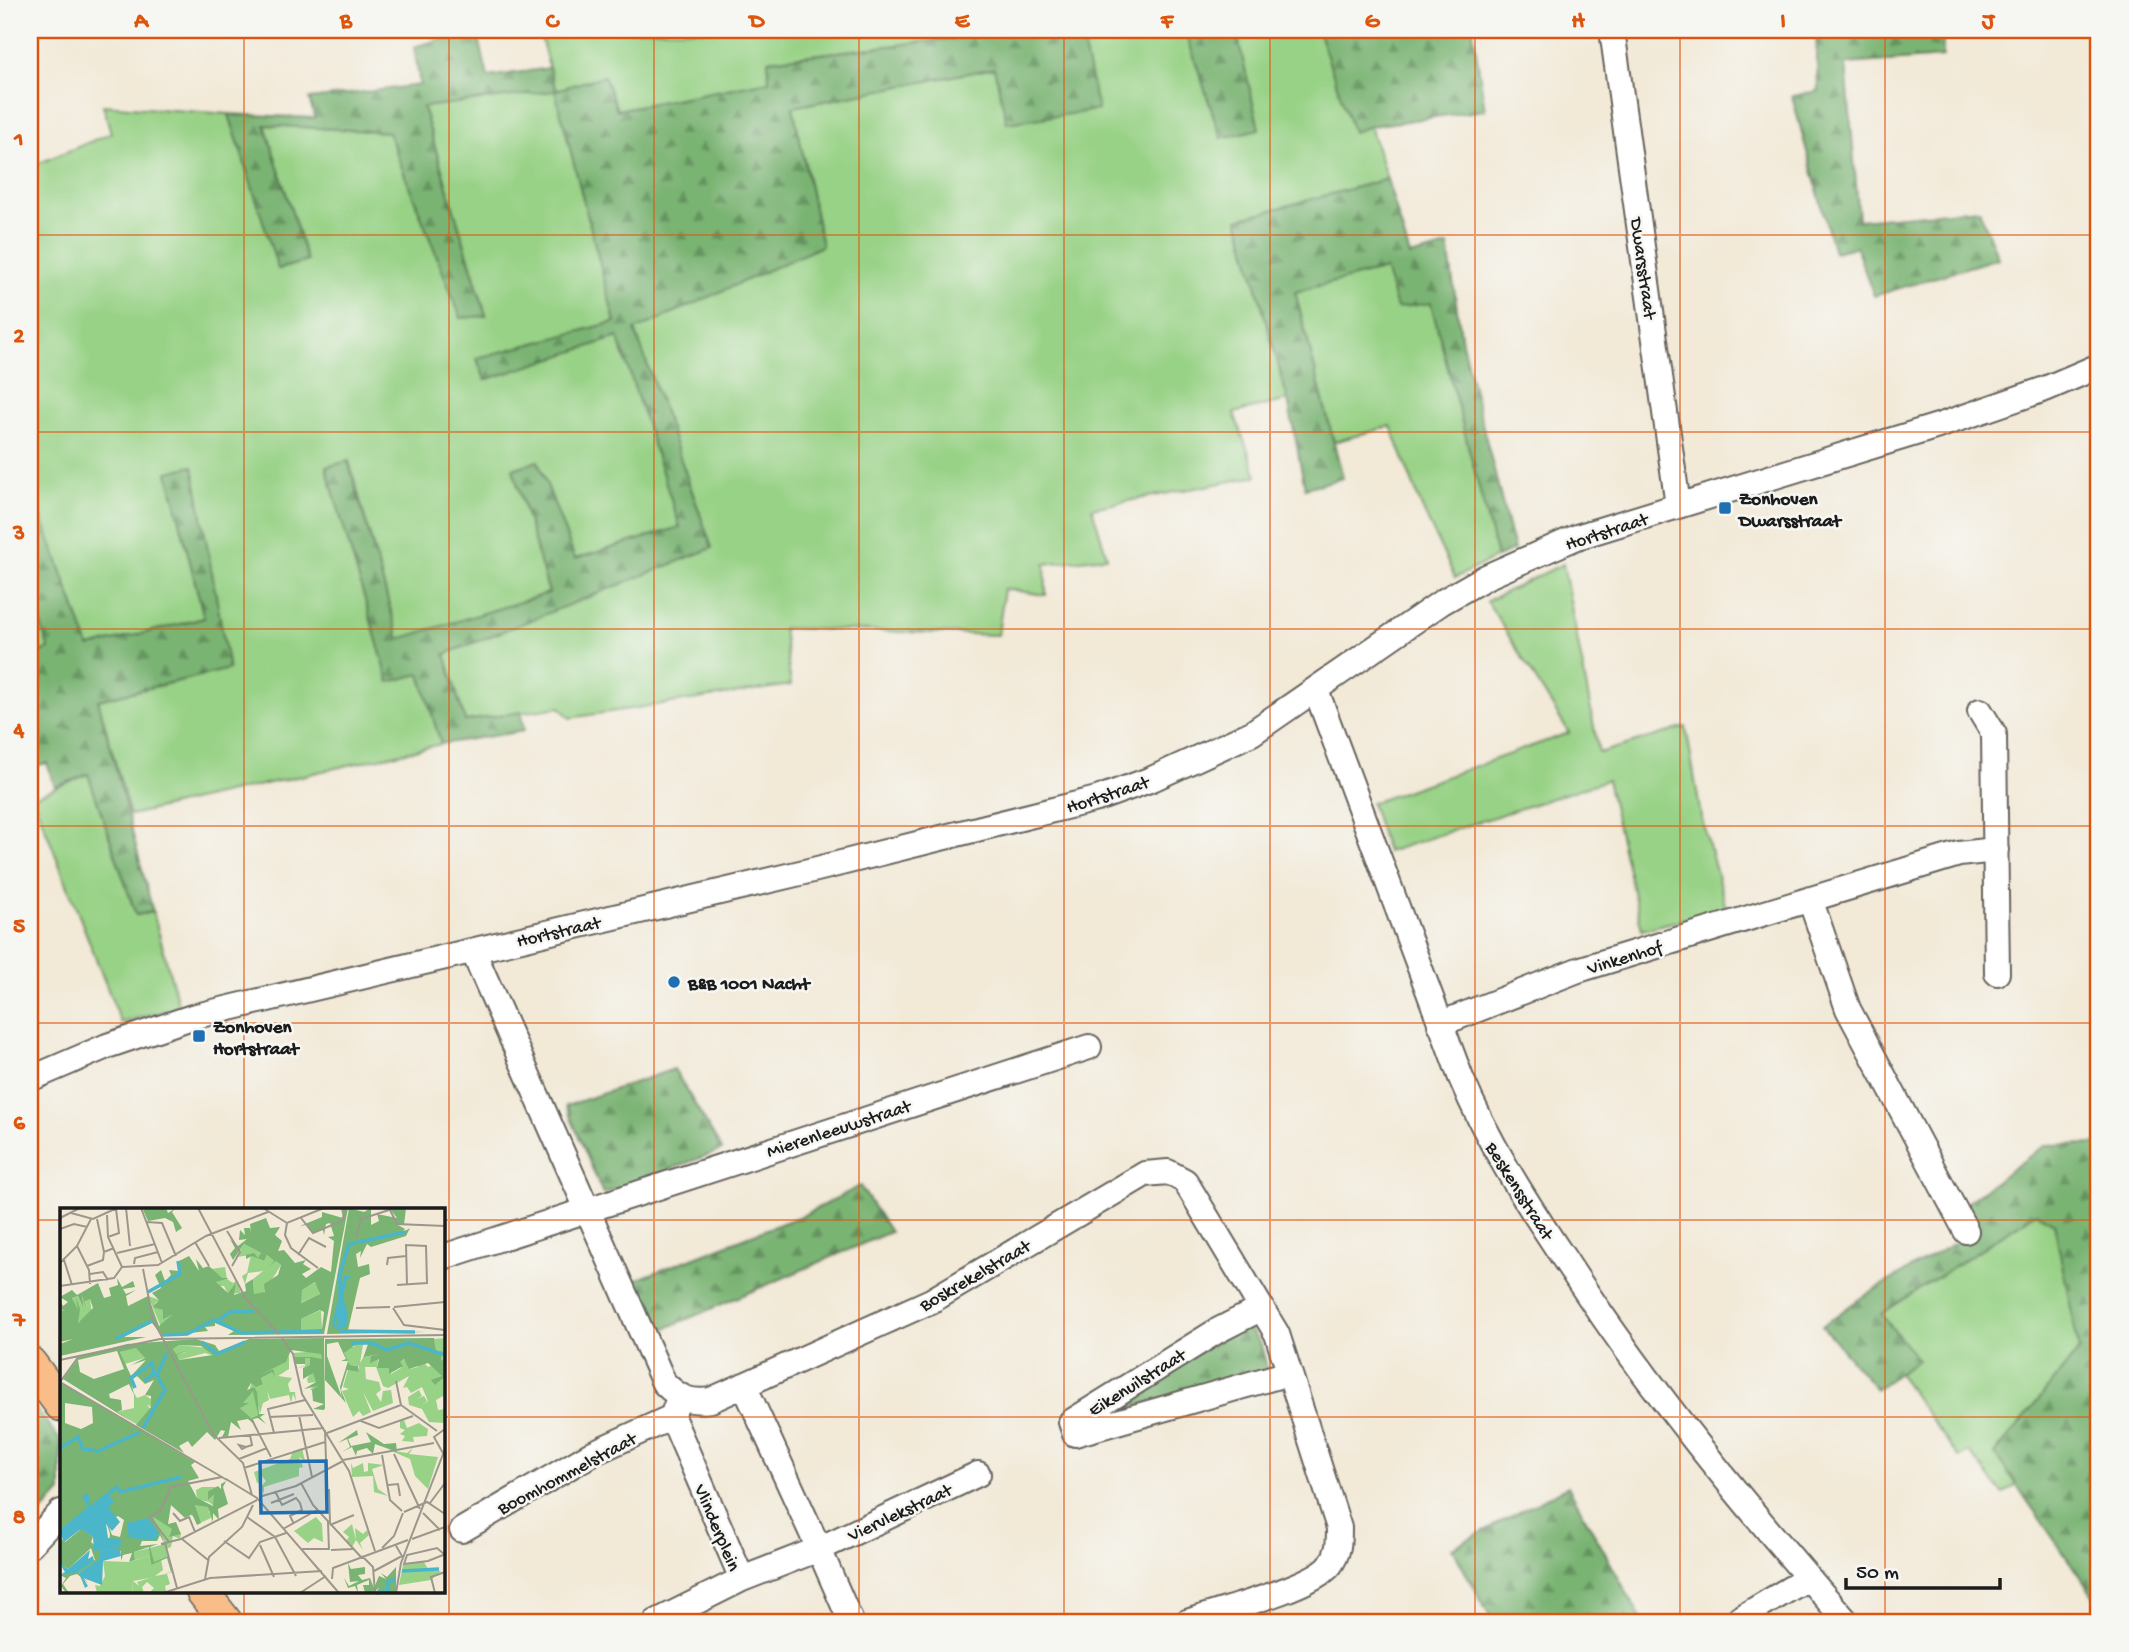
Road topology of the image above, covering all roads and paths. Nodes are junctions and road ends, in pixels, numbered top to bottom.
1 (1612, 30) edge
2 (2099, 366) edge
3 (1678, 506) junction
4 (1316, 690) junction
5 (1980, 711) dead end
6 (1996, 850) junction
7 (1810, 899) junction
8 (473, 951) junction
9 (1997, 974) dead end
10 (1440, 1024) junction
11 (1090, 1047) dead end
12 (57, 1069) junction
13 (30, 1079) edge
14 (30, 1090) edge
15 (586, 1208) junction
16 (1966, 1231) dead end
17 (444, 1257) edge
18 (1262, 1308) junction
19 (30, 1363) edge
20 (1289, 1373) junction
21 (744, 1385) junction
22 (60, 1404) edge
23 (676, 1407) junction
24 (978, 1474) dead end
25 (60, 1513) edge
26 (462, 1530) dead end
27 (30, 1545) edge
28 (819, 1549) junction
29 (1808, 1578) junction
30 (742, 1579) junction
31 (203, 1592) edge
32 (226, 1622) edge
33 (656, 1622) edge
34 (851, 1622) edge
35 (1187, 1622) edge
36 (1734, 1622) edge
37 (1847, 1622) edge

1 - 3 street, Dwarsstraat
2 - 3 street, Hortstraat
3 - 4 street, Hortstraat
4 - 8 street, Hortstraat
4 - 10 street, Beskensstraat
5 - 6 street
6 - 7 street, Vinkenhof
6 - 9 street
7 - 10 street, Vinkenhof
7 - 16 street
8 - 12 street, Hortstraat
8 - 15 street
10 - 29 street, Beskensstraat
11 - 15 street, Mierenleeuwstraat
12 - 13 street, Hortstraat
12 - 14 street, Hortstraat
15 - 17 street, Mierenleeuwstraat
15 - 23 street
18 - 20 street, Boskrekelstraat
18 - 20 street, Eikenuilstraat
18 - 21 street, Boskrekelstraat
19 - 22 main road
20 - 35 street, Boskrekelstraat
21 - 23 street, Boskrekelstraat
21 - 28 street
23 - 26 street, Boomhommelstraat
23 - 30 street, Vlinderplein
24 - 28 street, Viervlekstraat
25 - 27 street
28 - 30 street, Vlinderplein
28 - 34 street
29 - 36 street
29 - 37 street, Beskensstraat
30 - 33 street
31 - 32 main road

